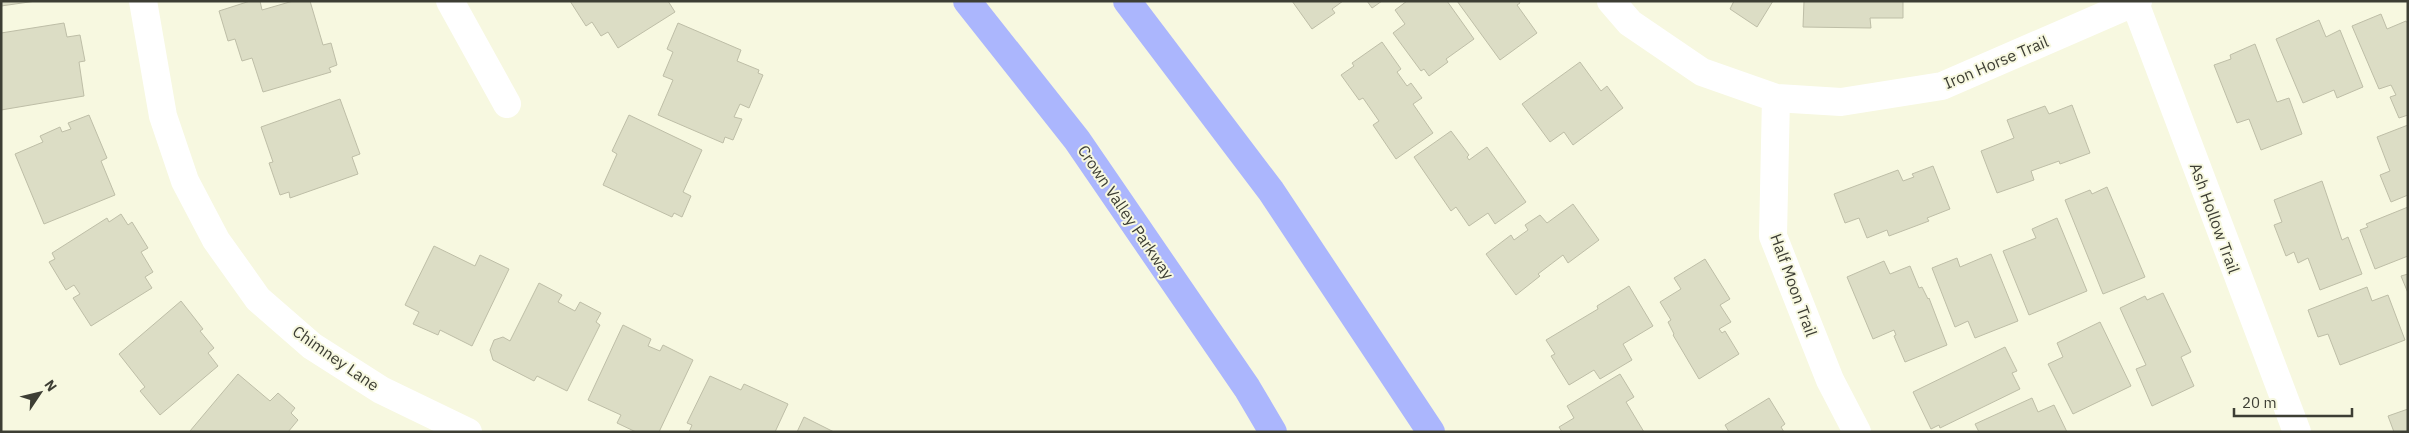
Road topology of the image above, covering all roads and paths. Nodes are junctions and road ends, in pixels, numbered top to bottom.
1 (143, 1) edge
2 (450, 1) edge
3 (967, 1) edge
4 (1127, 1) edge
5 (1611, 1) edge
6 (2142, 2) edge
7 (1776, 98) junction
8 (507, 104) dead end
9 (468, 432) edge
10 (1273, 432) edge
11 (1431, 432) edge
12 (1857, 432) edge
13 (2297, 432) edge

1 - 9 street, Chimney Lane
2 - 8 street
3 - 10 main road, Crown Valley Parkway
4 - 11 main road
5 - 7 street, Iron Horse Trail
6 - 7 street, Iron Horse Trail
6 - 13 street, Ash Hollow Trail
7 - 12 street, Half Moon Trail

